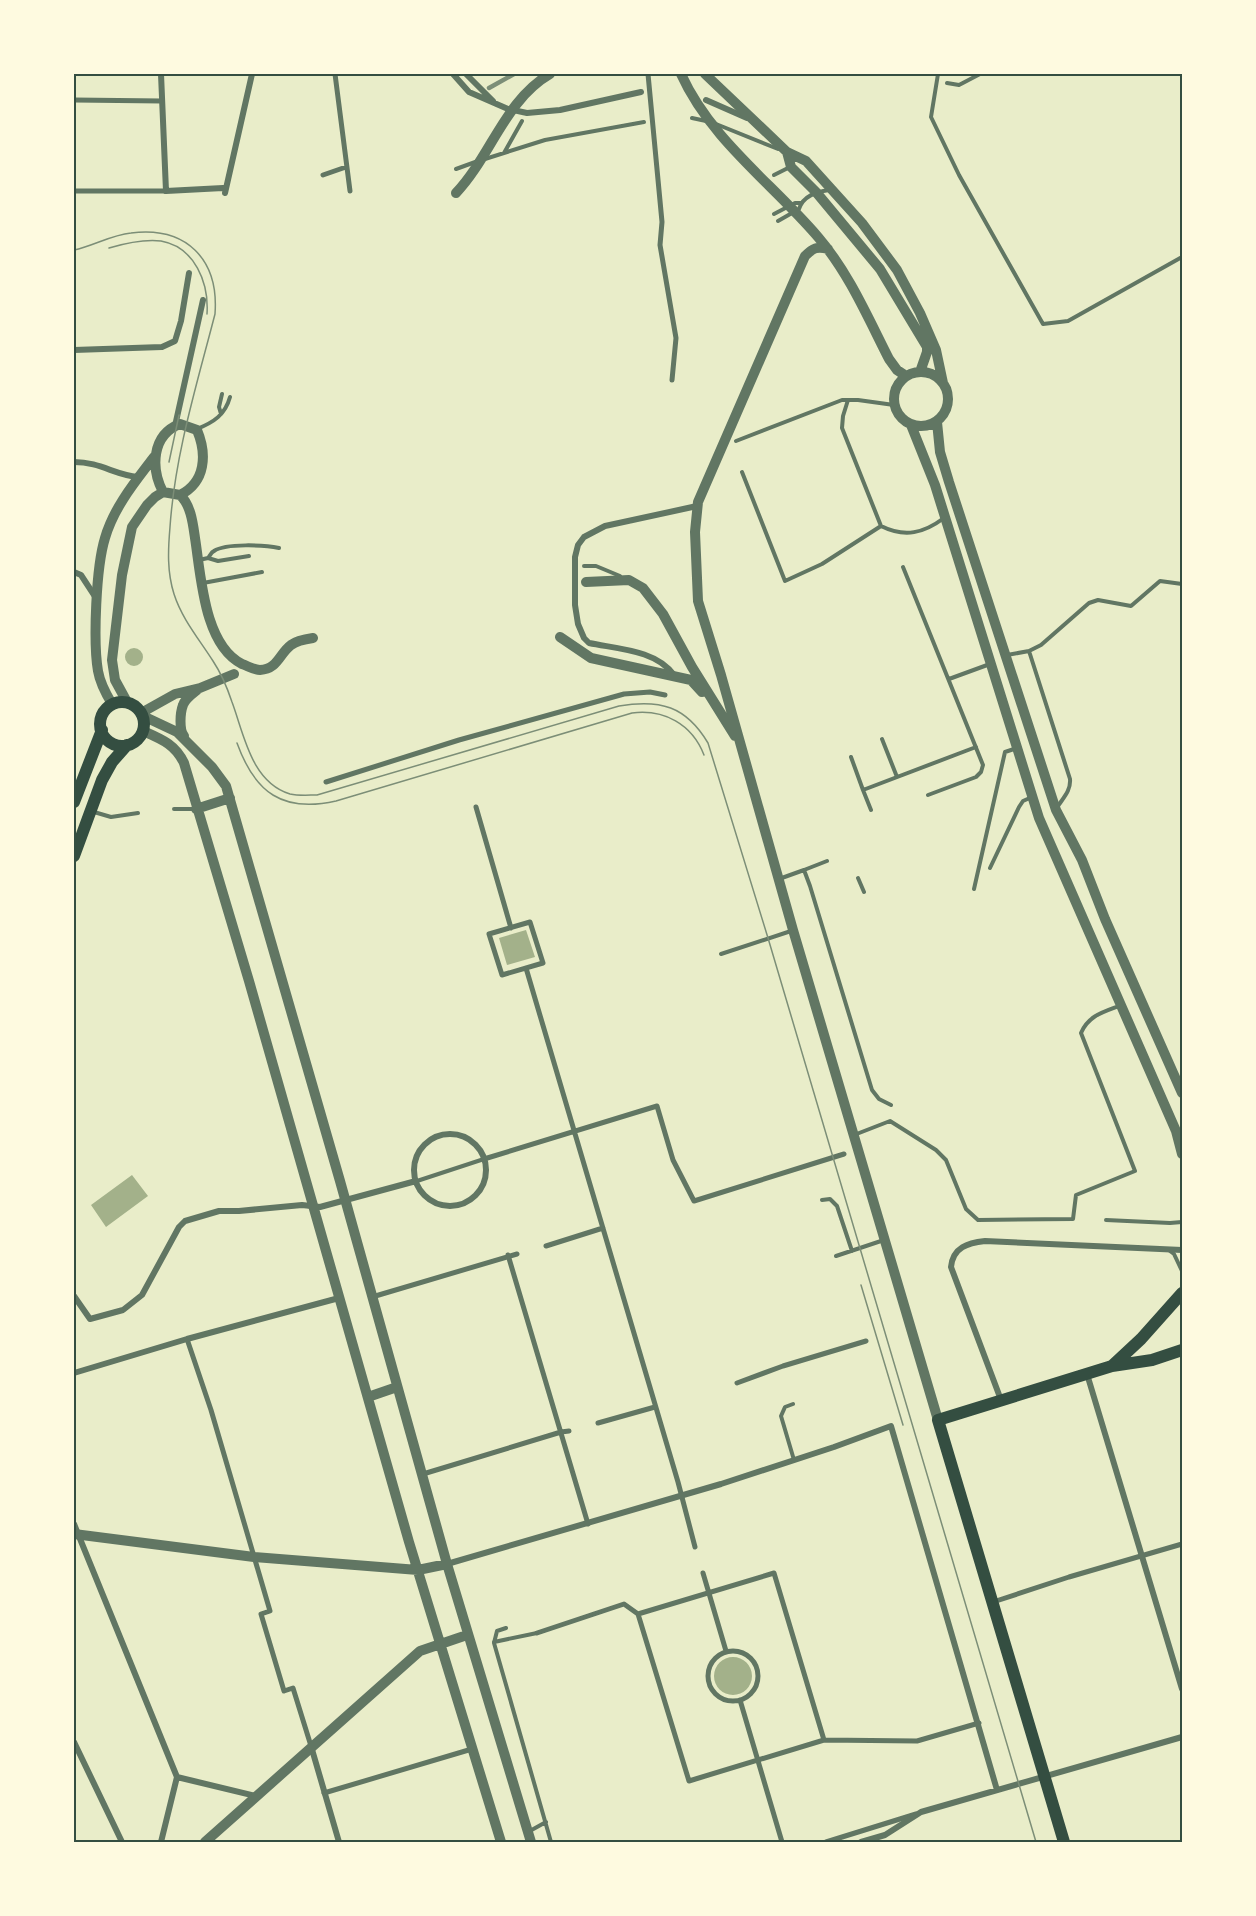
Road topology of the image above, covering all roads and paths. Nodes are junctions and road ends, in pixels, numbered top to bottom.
1 (161, 74) edge
2 (252, 74) edge
3 (335, 74) edge
4 (453, 74) edge
5 (466, 74) edge
6 (550, 74) edge
7 (648, 74) edge
8 (681, 74) edge
9 (705, 74) edge
10 (938, 74) edge
11 (980, 74) edge
12 (947, 83) dead end
13 (641, 92) dead end
14 (74, 100) edge
15 (706, 100) dead end
16 (162, 101) junction
17 (495, 104) junction
18 (692, 118) dead end
19 (522, 121) dead end
20 (645, 122) dead end
21 (758, 123) junction
22 (787, 152) junction
23 (504, 154) junction
24 (483, 159) junction
25 (346, 167) junction
26 (790, 167) junction
27 (456, 169) dead end
28 (323, 175) dead end
29 (774, 176) dead end
30 (833, 189) junction
31 (350, 190) dead end
32 (74, 191) edge
33 (166, 191) junction
34 (816, 192) junction
35 (456, 193) dead end
36 (801, 203) junction
37 (774, 214) dead end
38 (778, 221) dead end
39 (828, 249) junction
40 (1182, 257) edge
41 (189, 273) dead end
42 (203, 300) dead end
43 (74, 350) edge
44 (920, 372) junction
45 (906, 376) junction
46 (672, 380) dead end
47 (943, 383) junction
48 (222, 394) dead end
49 (230, 397) dead end
50 (848, 400) junction
51 (894, 405) junction
52 (221, 415) junction
53 (937, 422) junction
54 (911, 425) junction
55 (175, 426) junction
56 (197, 430) junction
57 (736, 441) dead end
58 (154, 457) junction
59 (74, 462) edge
60 (742, 472) dead end
61 (138, 477) junction
62 (163, 492) junction
63 (180, 495) junction
64 (697, 504) junction
65 (945, 517) junction
66 (881, 526) junction
67 (279, 548) dead end
68 (249, 556) dead end
69 (203, 559) junction
70 (584, 566) dead end
71 (903, 567) dead end
72 (74, 572) edge
73 (262, 572) dead end
74 (628, 580) junction
75 (586, 582) dead end
76 (202, 583) junction
77 (1182, 584) edge
78 (97, 600) junction
79 (560, 637) dead end
80 (313, 638) dead end
81 (1029, 651) junction
82 (1005, 655) junction
83 (991, 664) junction
84 (234, 674) dead end
85 (675, 676) junction
86 (950, 679) junction
87 (200, 688) junction
88 (665, 695) dead end
89 (127, 702) junction
90 (713, 702) junction
91 (112, 704) junction
92 (142, 714) junction
93 (102, 730) junction
94 (143, 731) junction
95 (882, 739) dead end
96 (189, 744) junction
97 (127, 745) junction
98 (742, 746) junction
99 (976, 747) junction
100 (1017, 747) junction
101 (851, 758) dead end
102 (897, 778) junction
103 (326, 782) dead end
104 (863, 790) junction
105 (928, 795) dead end
106 (1033, 797) junction
107 (230, 798) junction
108 (74, 802) edge
109 (476, 807) dead end
110 (196, 808) junction
111 (174, 809) dead end
112 (871, 810) dead end
113 (1056, 810) junction
114 (91, 811) junction
115 (138, 813) dead end
116 (74, 856) edge
117 (827, 861) dead end
118 (990, 868) dead end
119 (804, 870) junction
120 (858, 878) dead end
121 (778, 879) junction
122 (974, 889) dead end
123 (864, 892) dead end
124 (511, 928) junction
125 (793, 930) junction
126 (721, 954) dead end
127 (526, 968) junction
128 (1121, 1005) junction
129 (1182, 1093) edge
130 (891, 1105) dead end
131 (574, 1132) junction
132 (854, 1135) junction
133 (844, 1154) dead end
134 (1182, 1154) edge
135 (484, 1159) junction
136 (416, 1181) junction
137 (822, 1200) dead end
138 (346, 1201) junction
139 (313, 1207) junction
140 (1106, 1220) dead end
141 (1182, 1222) edge
142 (603, 1228) junction
143 (885, 1240) junction
144 (546, 1246) dead end
145 (1167, 1249) junction
146 (1182, 1250) edge
147 (852, 1251) junction
148 (517, 1254) dead end
149 (508, 1256) junction
150 (836, 1256) dead end
151 (1182, 1271) edge
152 (1182, 1293) edge
153 (74, 1296) edge
154 (372, 1297) junction
155 (339, 1298) junction
156 (187, 1339) junction
157 (866, 1341) dead end
158 (1182, 1350) edge
159 (1112, 1366) junction
160 (74, 1373) edge
161 (1087, 1373) junction
162 (737, 1383) dead end
163 (397, 1387) junction
164 (368, 1397) junction
165 (1001, 1400) junction
166 (794, 1404) dead end
167 (655, 1407) junction
168 (938, 1420) junction
169 (598, 1423) dead end
170 (569, 1431) dead end
171 (561, 1432) junction
172 (794, 1461) junction
173 (423, 1474) junction
174 (681, 1496) junction
175 (588, 1524) junction
176 (75, 1530) edge
177 (1182, 1544) edge
178 (695, 1547) dead end
179 (1142, 1556) junction
180 (254, 1557) junction
181 (447, 1564) junction
182 (418, 1570) junction
183 (703, 1573) dead end
184 (708, 1593) junction
185 (993, 1602) junction
186 (638, 1614) junction
187 (506, 1628) dead end
188 (537, 1633) joint
189 (467, 1635) junction
190 (494, 1643) junction
191 (440, 1644) junction
192 (726, 1652) junction
193 (1182, 1689) edge
194 (740, 1700) junction
195 (979, 1723) junction
196 (1182, 1737) edge
197 (825, 1740) junction
198 (74, 1742) edge
199 (311, 1746) junction
200 (472, 1749) junction
201 (758, 1760) junction
202 (1045, 1776) junction
203 (177, 1777) junction
204 (997, 1790) junction
205 (324, 1793) junction
206 (256, 1796) junction
207 (921, 1812) junction
208 (546, 1822) junction
209 (530, 1837) edge
210 (122, 1842) edge
211 (161, 1842) edge
212 (205, 1842) edge
213 (339, 1842) edge
214 (501, 1842) edge
215 (551, 1842) edge
216 (782, 1842) edge
217 (826, 1842) edge
218 (861, 1842) edge
219 (1064, 1842) edge

1 - 16 street
2 - 33 street
3 - 25 street
4 - 17 street
5 - 17 street
6 - 24 street
7 - 46 street
8 - 39 street
9 - 21 street
10 - 40 lane
11 - 12 lane
13 - 17 street
14 - 16 street
15 - 21 street
16 - 33 street
18 - 22 lane
19 - 23 lane
20 - 23 lane
21 - 22 street
22 - 26 street
22 - 30 street
23 - 24 lane
24 - 27 lane
24 - 35 street
25 - 28 street
25 - 31 street
26 - 29 lane
26 - 34 street
30 - 34 lane
30 - 47 street
32 - 33 street
34 - 36 lane
34 - 44 street
36 - 37 lane
36 - 38 lane
39 - 45 street
39 - 64 street
41 - 43 street
42 - 55 street
44 - 45 street
44 - 47 street
45 - 51 street
47 - 53 street
48 - 52 lane
49 - 52 lane
50 - 51 lane
50 - 57 lane
50 - 66 lane
51 - 54 street
52 - 56 lane
53 - 54 street
53 - 82 street
54 - 65 street
55 - 56 street
55 - 58 street
56 - 63 street
58 - 61 street
58 - 62 street
59 - 61 street
60 - 66 lane
61 - 78 street
62 - 63 street
62 - 89 street
63 - 69 street
64 - 85 street
64 - 98 street
65 - 66 lane
65 - 83 street
67 - 69 lane
68 - 69 lane
69 - 76 street
70 - 74 lane
71 - 86 lane
72 - 78 street
73 - 76 lane
74 - 75 street
74 - 90 street
76 - 80 street
77 - 81 lane
78 - 91 street
79 - 85 street
81 - 82 lane
81 - 113 lane
82 - 113 street
83 - 86 lane
83 - 100 street
84 - 87 street
85 - 90 street
86 - 99 lane
87 - 92 street
87 - 96 street
88 - 103 street
89 - 91 main road
89 - 92 main road
90 - 98 street
91 - 93 main road
92 - 94 main road
92 - 96 street
93 - 97 main road
93 - 108 main road
94 - 97 main road
94 - 110 street
95 - 102 lane
96 - 107 street
97 - 114 main road
98 - 121 street
99 - 102 lane
99 - 105 lane
100 - 106 street
100 - 122 lane
101 - 104 lane
102 - 104 lane
104 - 112 lane
106 - 118 lane
106 - 128 street
107 - 110 street
107 - 138 street
109 - 124 street
110 - 111 lane
110 - 139 street
113 - 129 street
114 - 115 lane
114 - 116 main road
117 - 119 lane
119 - 121 lane
119 - 130 lane
120 - 123 lane
121 - 125 street
124 - 127 street
124 - 127 street
125 - 126 lane
125 - 132 street
127 - 131 street
128 - 132 lane
128 - 134 street
131 - 133 street
131 - 135 street
131 - 142 street
132 - 143 street
135 - 136 lane
135 - 136 street
135 - 136 street
136 - 138 street
137 - 147 lane
138 - 139 street
138 - 154 street
139 - 153 street
139 - 155 street
140 - 141 lane
142 - 144 street
142 - 167 street
143 - 147 lane
143 - 168 street
145 - 146 street
145 - 151 lane
145 - 165 street
147 - 150 lane
148 - 149 street
149 - 154 street
149 - 171 street
152 - 159 main road
154 - 163 street
155 - 156 street
155 - 164 street
156 - 160 street
156 - 180 street
157 - 162 street
158 - 159 main road
159 - 161 main road
161 - 165 main road
161 - 179 street
163 - 164 street
163 - 173 street
164 - 182 street
165 - 168 main road
166 - 172 lane
167 - 169 street
167 - 174 street
168 - 185 main road
170 - 171 street
171 - 173 street
171 - 175 street
172 - 174 street
172 - 195 street
173 - 181 street
174 - 175 street
174 - 178 street
175 - 181 street
176 - 180 street
176 - 203 street
177 - 179 street
179 - 185 street
179 - 193 street
180 - 182 street
180 - 199 street
181 - 182 street
181 - 189 street
182 - 191 street
183 - 184 street
184 - 186 street
184 - 192 street
184 - 197 street
185 - 202 main road
186 - 188 street
186 - 201 street
187 - 190 lane
188 - 190 lane
189 - 191 street
189 - 209 street
190 - 208 lane
191 - 199 street
191 - 200 street
192 - 194 street
192 - 194 street
194 - 201 street
195 - 197 street
195 - 204 street
196 - 202 street
197 - 201 street
198 - 210 street
199 - 205 street
199 - 206 street
200 - 205 street
200 - 214 street
201 - 216 street
202 - 204 street
202 - 219 main road
203 - 206 street
203 - 211 street
204 - 207 street
205 - 213 street
206 - 212 street
207 - 217 street
207 - 218 street
208 - 209 lane
208 - 215 lane

